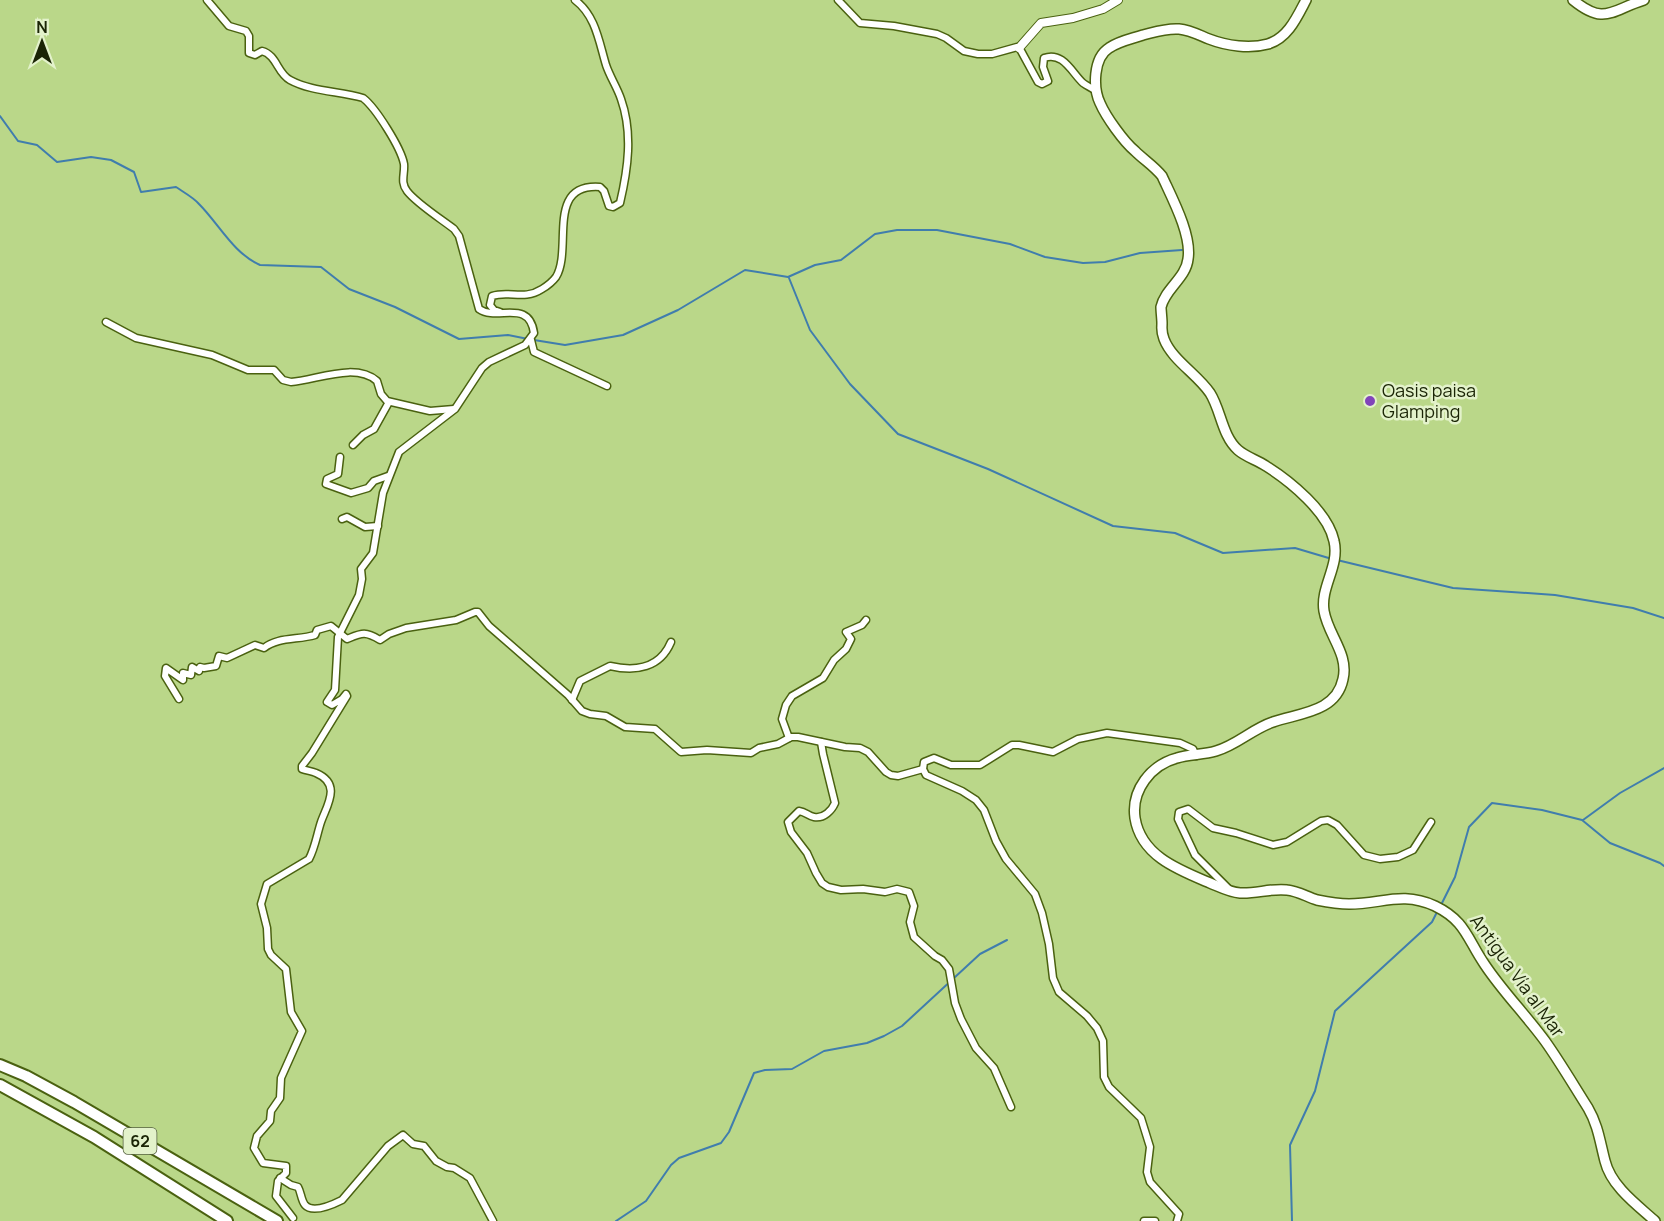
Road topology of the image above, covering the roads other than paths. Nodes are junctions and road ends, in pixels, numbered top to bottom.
1 (207, 0) edge
2 (575, 0) edge
3 (838, 0) edge
4 (1118, 0) edge
5 (1306, 0) edge
6 (1573, 0) edge
7 (1644, 0) edge
8 (1019, 48) junction
9 (1096, 91) junction
10 (501, 312) junction
11 (106, 322) dead end
12 (532, 337) junction
13 (607, 386) dead end
14 (389, 402) junction
15 (455, 409) junction
16 (353, 445) dead end
17 (340, 457) dead end
18 (388, 476) junction
19 (342, 519) dead end
20 (378, 526) junction
21 (866, 620) dead end
22 (340, 633) junction
23 (671, 642) dead end
24 (179, 699) dead end
25 (572, 700) junction
26 (789, 738) junction
27 (821, 742) junction
28 (1196, 756) junction
29 (923, 769) junction
30 (1431, 822) dead end
31 (1233, 893) junction
32 (0, 1065) edge
33 (0, 1085) edge
34 (1011, 1107) dead end
35 (280, 1178) junction
36 (293, 1218) dead end
37 (1652, 1219) edge
38 (227, 1221) edge
39 (277, 1221) edge
40 (492, 1221) edge
41 (1144, 1221) edge
42 (1155, 1221) edge
43 (1177, 1221) edge

1 - 10 street
2 - 10 street
3 - 8 street
4 - 8 street
5 - 9 main road
6 - 7 main road
8 - 9 street
9 - 28 main road, Antigua Vía al Mar
10 - 12 street
11 - 14 street
12 - 13 street
12 - 15 street
14 - 15 street
14 - 16 street
15 - 18 street
17 - 18 street
18 - 20 street
19 - 20 street
20 - 22 street
21 - 26 street
22 - 24 street
22 - 25 street
22 - 35 street
23 - 25 street
25 - 26 street
26 - 27 street
27 - 29 street
27 - 34 street
28 - 29 street
28 - 31 main road, Antigua Vía al Mar
29 - 43 street
30 - 31 street
31 - 37 main road, Antigua Vía al Mar
32 - 39 highway, 62
33 - 38 highway, 62
35 - 36 street
35 - 40 street
41 - 42 street

